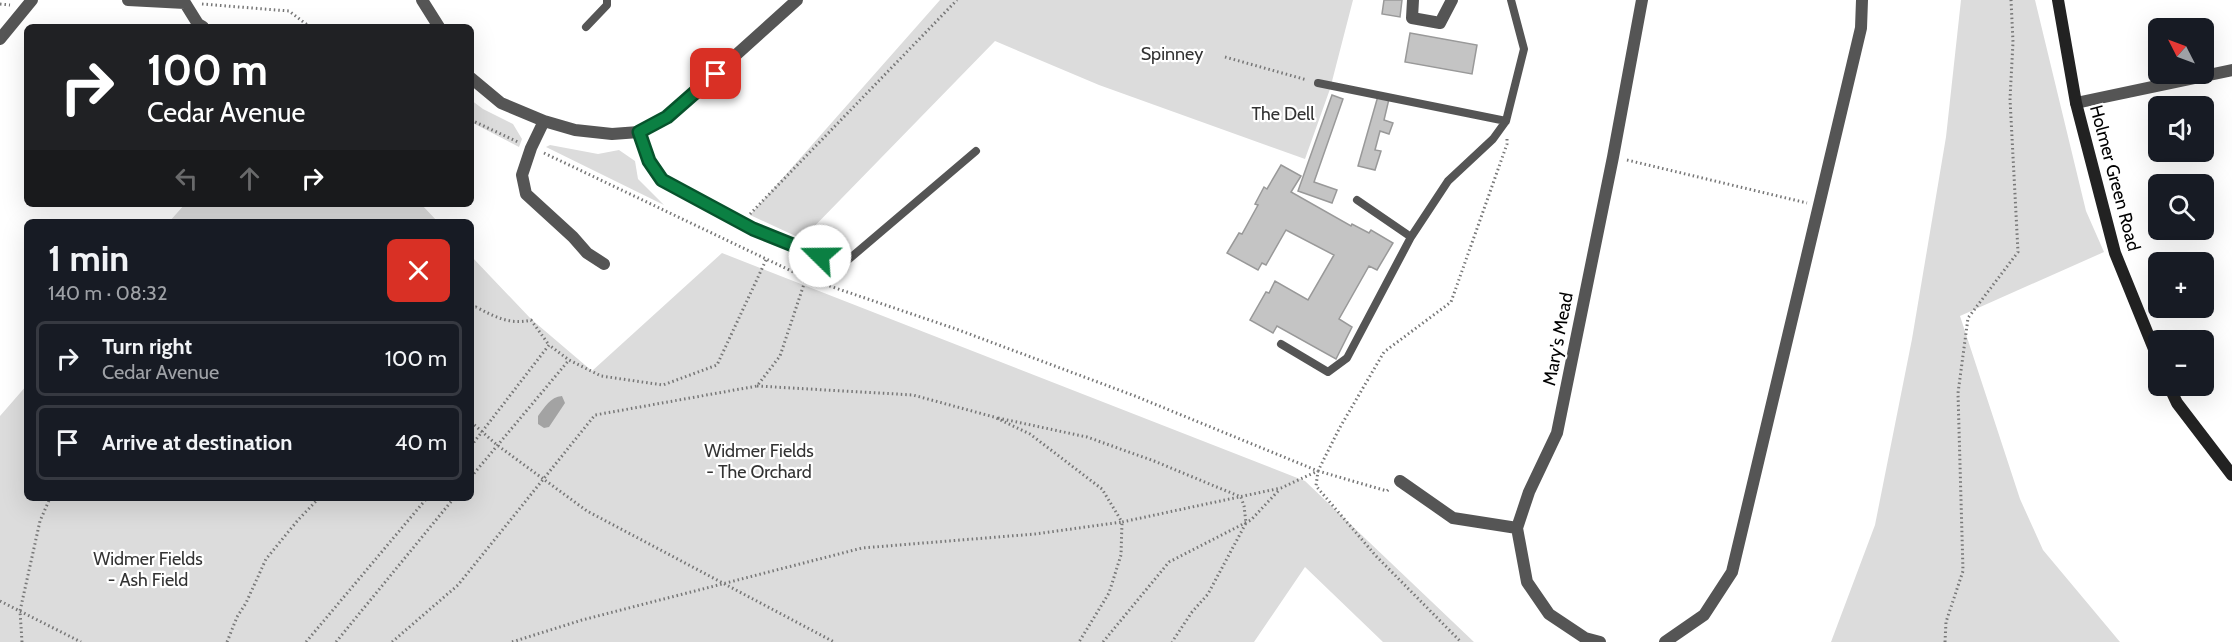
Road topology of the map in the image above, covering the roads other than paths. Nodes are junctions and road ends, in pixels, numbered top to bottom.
1 (32, 0) edge
2 (128, 0) edge
3 (422, 0) edge
4 (607, 0) edge
5 (797, 0) edge
6 (1413, 0) edge
7 (1452, 0) edge
8 (1512, 0) edge
9 (1642, 0) edge
10 (1862, 0) edge
11 (2058, 0) edge
12 (198, 24) edge
13 (437, 24) edge
14 (586, 27) dead end
15 (0, 39) edge
16 (2232, 70) edge
17 (474, 80) edge
18 (1318, 83) road end
19 (2076, 103) junction
20 (544, 121) junction
21 (1506, 121) junction
22 (639, 132) junction
23 (976, 152) dead end
24 (1357, 200) dead end
25 (1411, 237) junction
26 (604, 264) dead end
27 (2148, 334) edge
28 (1281, 344) dead end
29 (2173, 396) edge
30 (2232, 475) edge
31 (1400, 481) road end
32 (1517, 528) junction
33 (1600, 642) edge
34 (1665, 642) edge

1 - 15 street
2 - 12 street
3 - 13 street
4 - 14 lane
5 - 22 street
6 - 7 street
8 - 21 lane
9 - 32 street, Mary's Mead
10 - 34 street
11 - 19 street, Holmer Green Road
16 - 19 street
17 - 20 street
18 - 21 lane
19 - 27 street, Holmer Green Road
20 - 22 street
20 - 26 street
21 - 25 lane
22 - 23 lane
24 - 25 lane
25 - 28 lane
29 - 30 street
31 - 32 street
32 - 33 street, Mary's Mead

